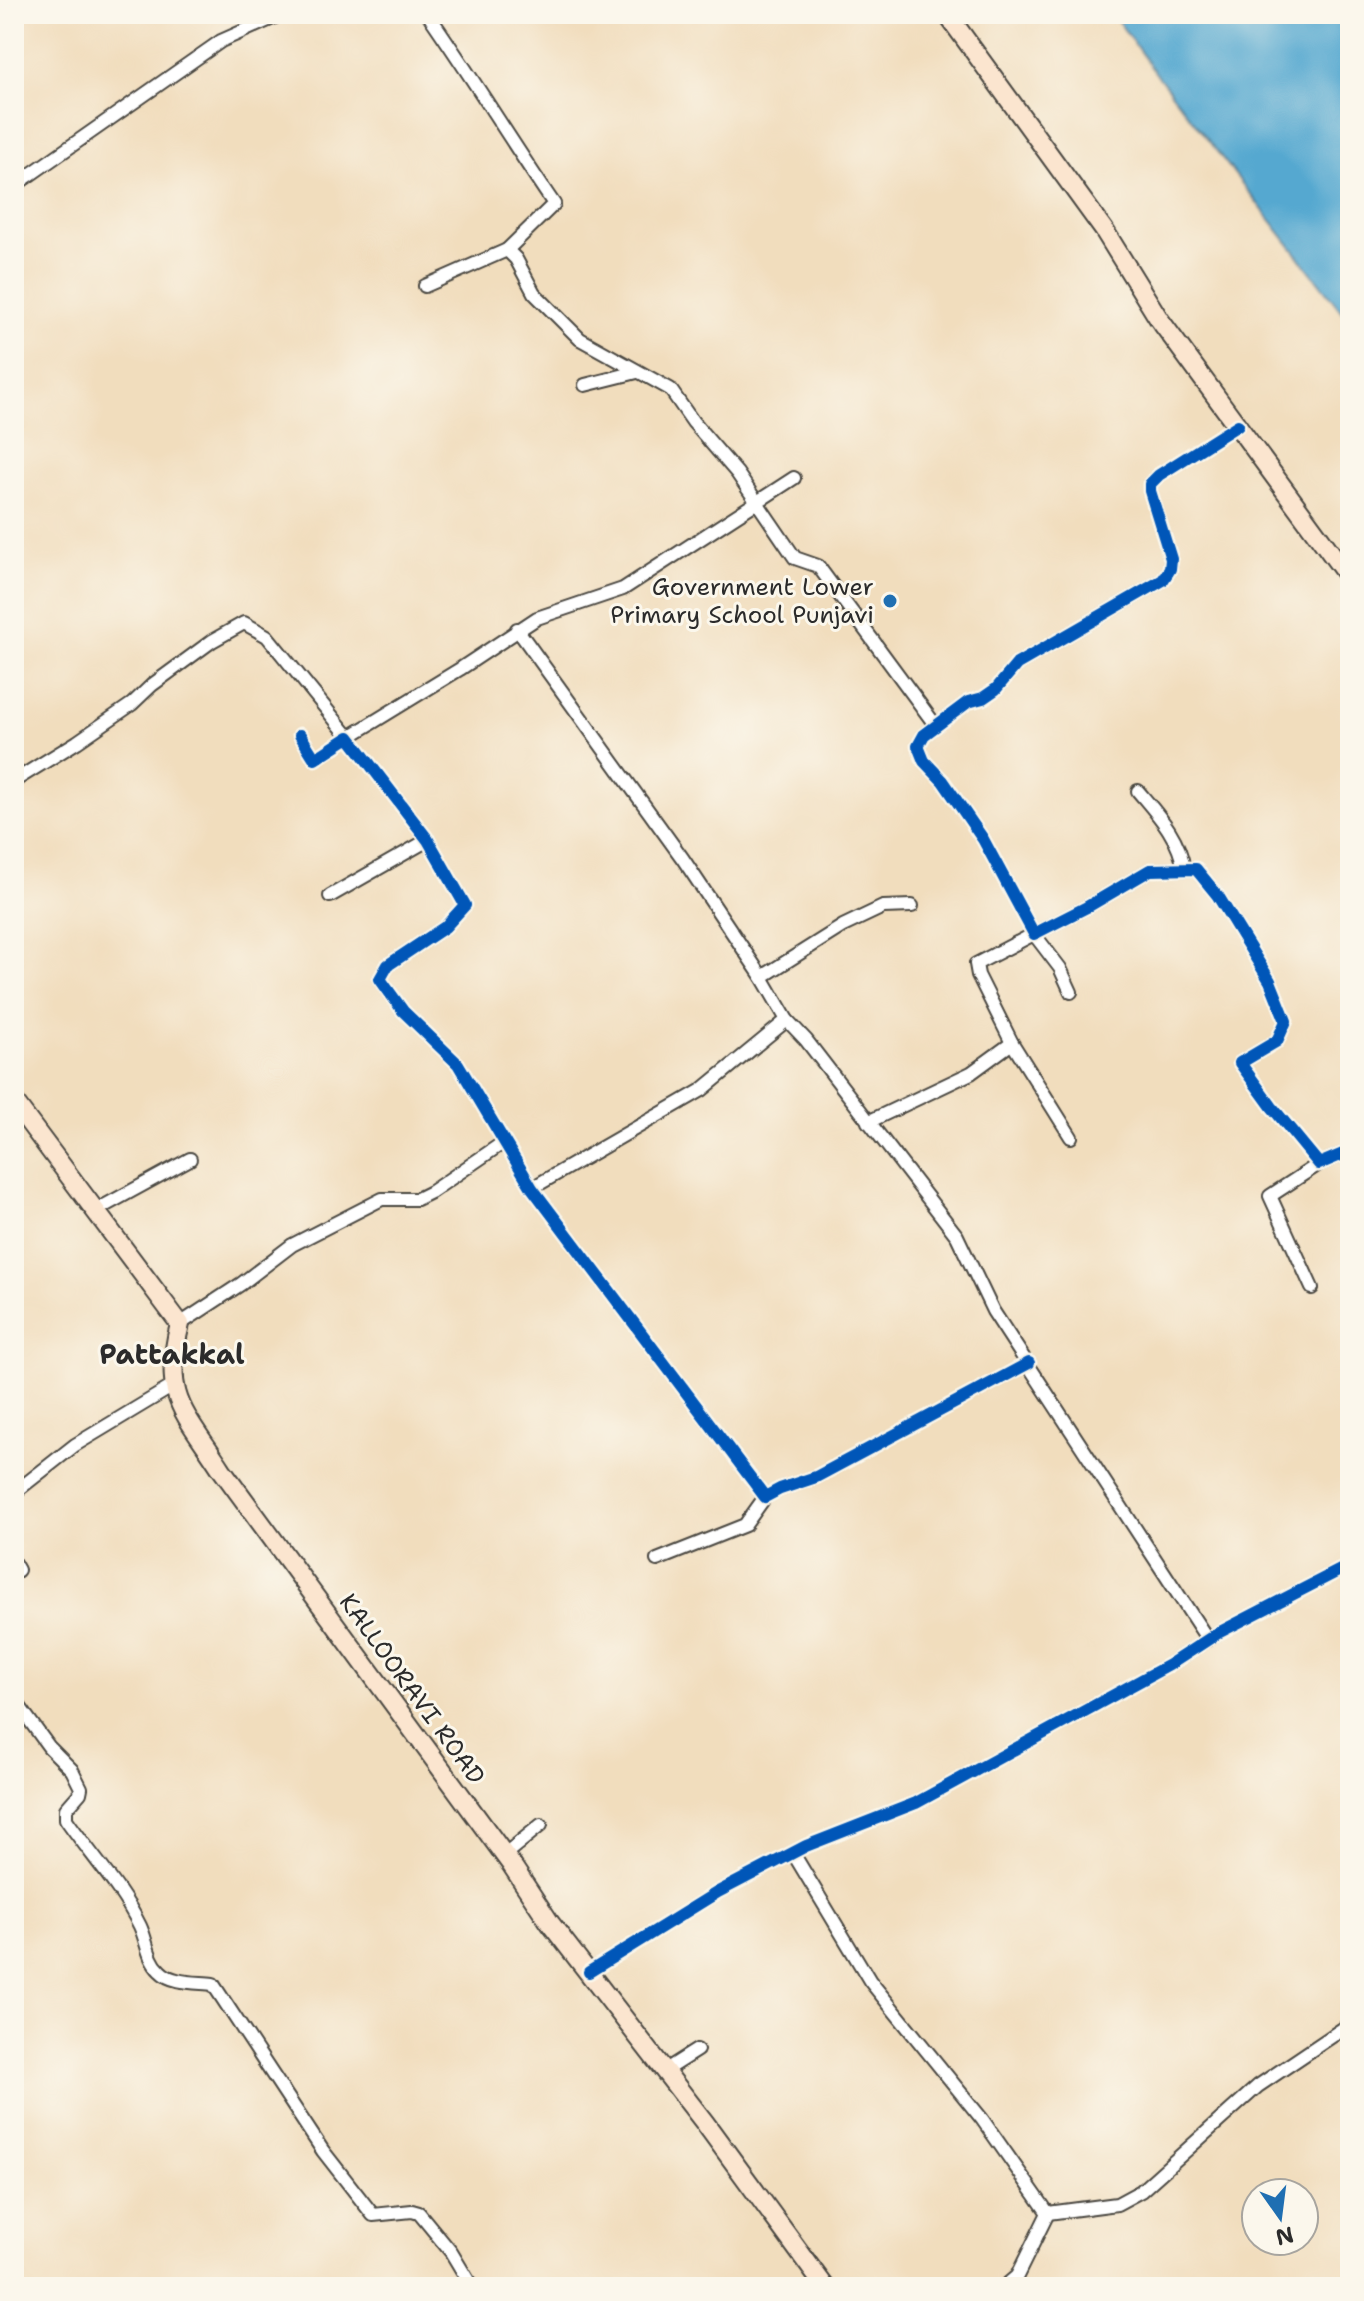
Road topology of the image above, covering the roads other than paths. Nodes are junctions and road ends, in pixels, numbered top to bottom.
1 (282, 14) edge
2 (428, 14) edge
3 (947, 14) edge
4 (14, 186) edge
5 (507, 250) junction
6 (425, 286) dead end
7 (637, 372) junction
8 (585, 385) dead end
9 (1238, 425) junction
10 (794, 478) dead end
11 (755, 502) junction
12 (1350, 579) edge
13 (517, 629) junction
14 (936, 726) junction
15 (300, 735) dead end
16 (349, 737) junction
17 (14, 781) edge
18 (1138, 791) dead end
19 (428, 840) junction
20 (1184, 869) junction
21 (330, 896) dead end
22 (912, 906) dead end
23 (1034, 934) junction
24 (762, 977) junction
25 (1071, 992) dead end
26 (787, 1020) junction
27 (1012, 1043) junction
28 (14, 1102) edge
29 (868, 1122) junction
30 (1071, 1137) dead end
31 (504, 1142) junction
32 (1350, 1151) edge
33 (190, 1159) dead end
34 (1319, 1164) junction
35 (532, 1188) junction
36 (95, 1211) junction
37 (1312, 1288) dead end
38 (180, 1324) junction
39 (1029, 1363) junction
40 (173, 1386) junction
41 (14, 1493) edge
42 (765, 1497) junction
43 (657, 1560) dead end
44 (14, 1563) edge
45 (1350, 1565) edge
46 (14, 1573) edge
47 (1208, 1640) junction
48 (14, 1699) edge
49 (541, 1825) dead end
50 (793, 1853) junction
51 (504, 1855) junction
52 (589, 1972) junction
53 (1350, 2024) edge
54 (697, 2050) dead end
55 (664, 2071) junction
56 (1048, 2213) junction
57 (472, 2287) edge
58 (825, 2287) edge
59 (1004, 2287) edge

1 - 4 street
2 - 5 street
3 - 9 main road
5 - 6 street
5 - 7 street
7 - 8 street
7 - 11 street
9 - 12 main road
9 - 14 street
10 - 11 street
11 - 13 street
11 - 14 street
13 - 16 street
13 - 24 street
14 - 23 street
15 - 16 street
16 - 17 street
16 - 19 street
18 - 20 street
19 - 21 street
19 - 31 street
20 - 23 street
20 - 34 street
22 - 24 street
23 - 25 street
23 - 27 street
24 - 26 street
26 - 29 street
26 - 35 street
27 - 29 street
27 - 30 street
28 - 36 main road
29 - 39 street
31 - 35 street
31 - 38 street
32 - 34 street
33 - 36 street
34 - 37 street
35 - 42 street
36 - 38 main road
38 - 40 main road, KALLOORAVI ROAD
39 - 42 street
39 - 47 street
40 - 41 street
40 - 51 main road, KALLOORAVI ROAD
42 - 43 street
44 - 46 street
45 - 47 street
47 - 50 street
48 - 57 street
49 - 51 street
50 - 52 street
50 - 56 street
51 - 52 main road, KALLOORAVI ROAD
52 - 55 main road, KALLOORAVI ROAD
53 - 56 street
54 - 55 street
55 - 58 main road, KALLOORAVI ROAD
56 - 59 street

